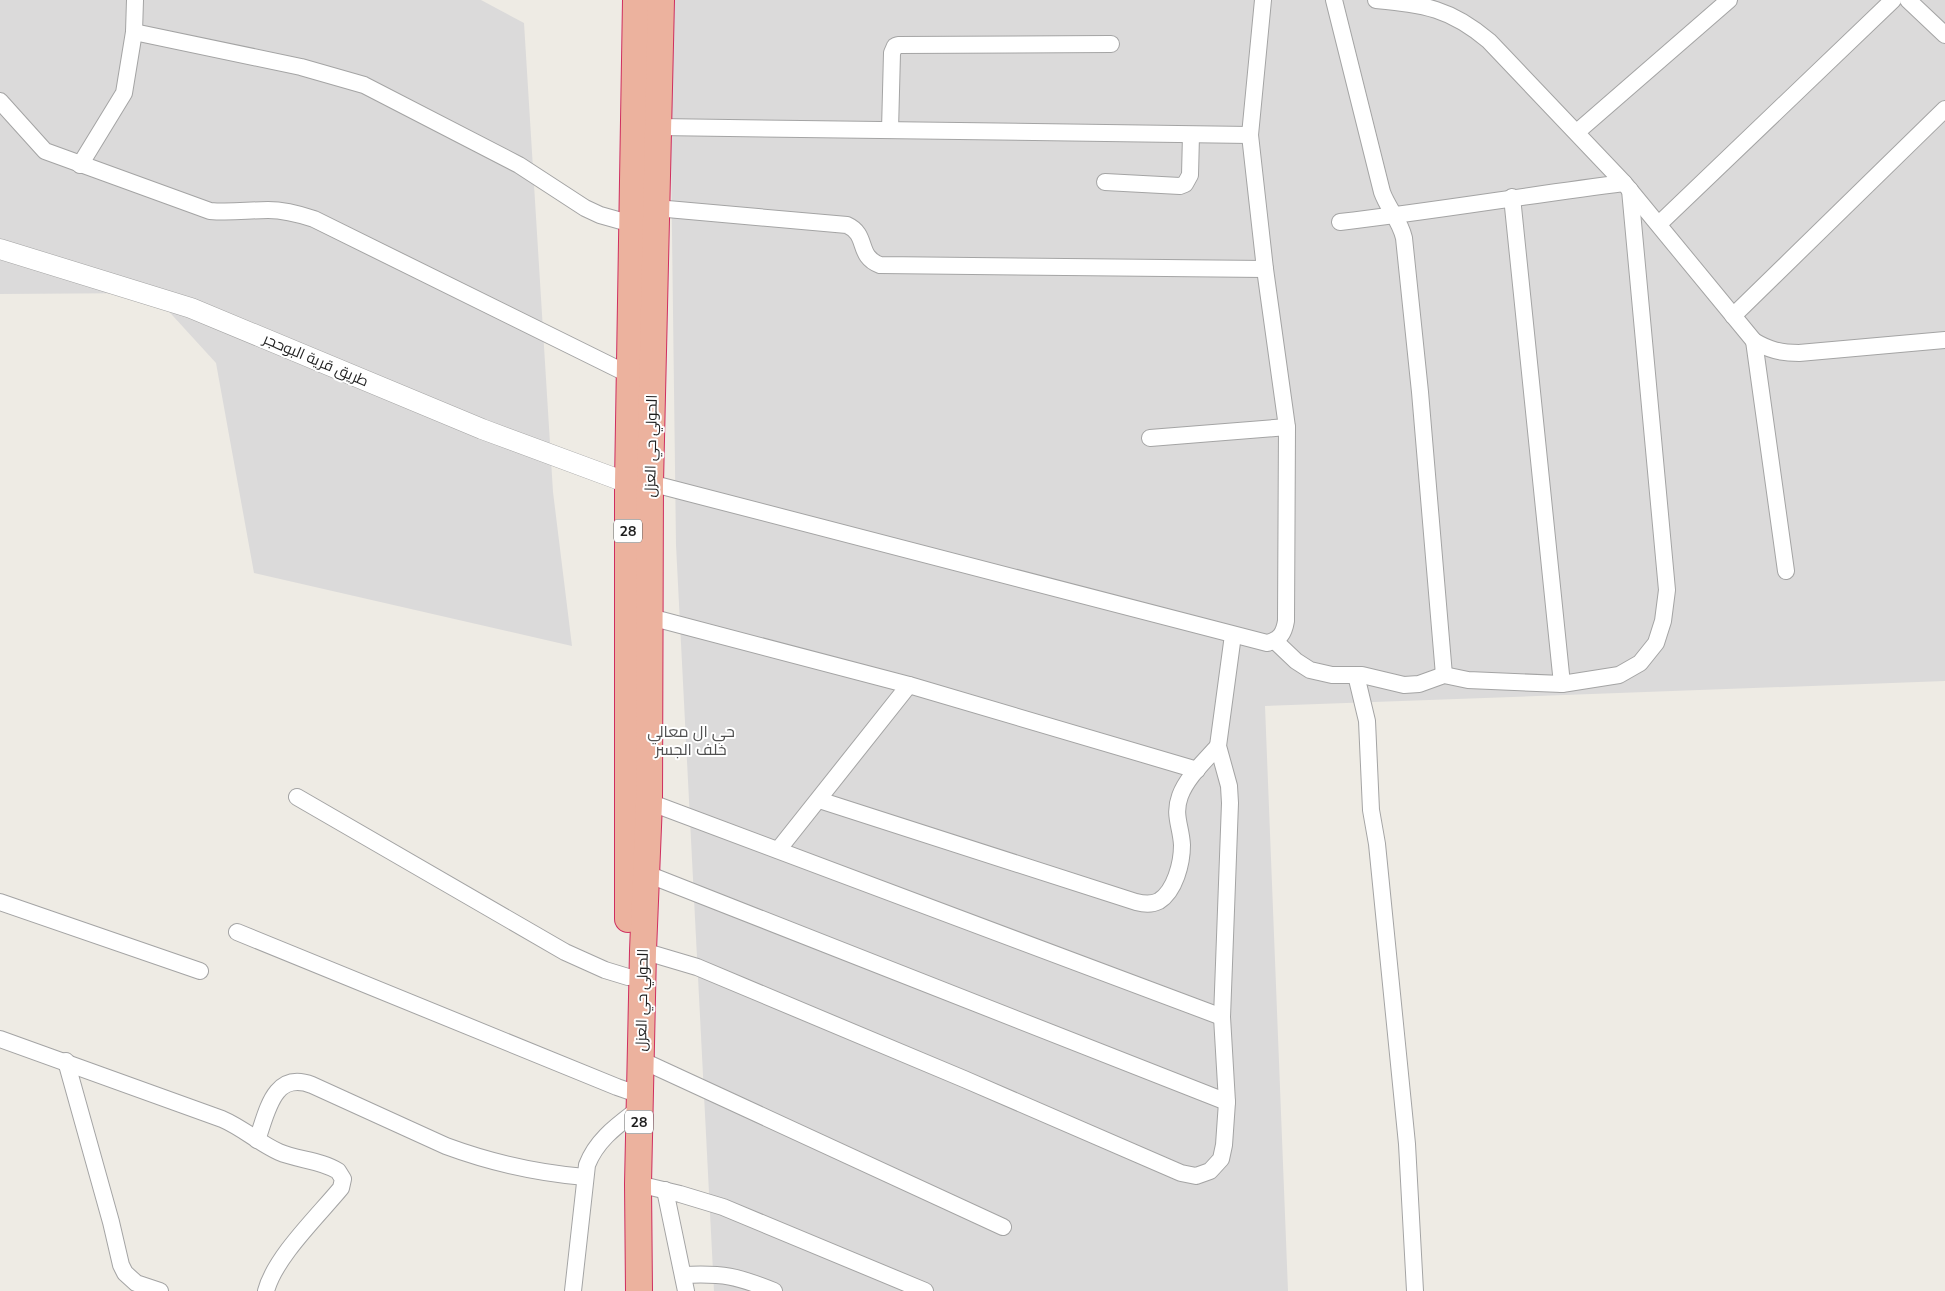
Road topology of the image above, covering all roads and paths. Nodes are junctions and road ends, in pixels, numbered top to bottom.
1 (135, 0) edge
2 (636, 0) edge
3 (661, 0) edge
4 (1263, 0) edge
5 (1334, 0) edge
6 (1376, 0) edge
7 (1728, 0) edge
8 (1893, 0) edge
9 (1908, 0) edge
10 (1406, 2) edge
11 (134, 32) junction
12 (1945, 34) edge
13 (1111, 44) dead end
14 (0, 101) edge
15 (1945, 109) edge
16 (658, 127) junction
17 (890, 130) junction
18 (1577, 132) junction
19 (1191, 135) junction
20 (1250, 136) junction
21 (80, 165) junction
22 (1105, 182) dead end
23 (1627, 186) junction
24 (1512, 197) junction
25 (656, 208) junction
26 (1394, 216) junction
27 (1340, 222) dead end
28 (632, 224) junction
29 (1659, 224) junction
30 (0, 249) edge
31 (1265, 270) junction
32 (1733, 316) junction
33 (1945, 340) edge
34 (1754, 341) junction
35 (630, 375) junction
36 (1287, 427) junction
37 (1150, 438) dead end
38 (639, 483) junction
39 (1786, 571) dead end
40 (650, 616) junction
41 (1233, 635) junction
42 (1274, 641) junction
43 (1356, 674) junction
44 (1444, 675) junction
45 (1562, 684) junction
46 (909, 685) junction
47 (1218, 746) junction
48 (1198, 770) junction
49 (297, 797) dead end
50 (819, 800) junction
51 (650, 802) junction
52 (778, 850) junction
53 (647, 874) junction
54 (0, 902) edge
55 (237, 932) dead end
56 (643, 951) junction
57 (200, 971) dead end
58 (628, 976) junction
59 (1222, 1017) junction
60 (0, 1039) edge
61 (641, 1060) junction
62 (66, 1061) junction
63 (640, 1102) junction
64 (1227, 1102) junction
65 (257, 1140) junction
66 (585, 1177) junction
67 (638, 1184) junction
68 (665, 1190) junction
69 (1003, 1227) dead end
70 (684, 1283) edge
71 (160, 1291) edge
72 (266, 1291) edge
73 (573, 1291) edge
74 (639, 1291) edge
75 (774, 1291) edge
76 (925, 1291) edge
77 (1415, 1291) edge

1 - 11 street
2 - 28 highway, الحولي حي العزل / 28
3 - 16 highway, الحولي حي العزل / 28
4 - 20 street
5 - 26 street
6 - 10 street
7 - 18 street
8 - 29 street
9 - 12 street
10 - 18 street
11 - 21 street
11 - 28 street
13 - 17 street
14 - 21 street
15 - 32 street
16 - 17 street
16 - 25 highway, الحولي حي العزل / 28
17 - 19 street
18 - 23 street
19 - 20 street
19 - 22 street
20 - 31 street
21 - 35 street
23 - 24 street
23 - 29 street
23 - 45 street
24 - 26 street
24 - 45 street
25 - 31 street
25 - 38 highway, الحولي حي العزل / 28
26 - 27 street
26 - 44 street
28 - 35 highway, الحولي حي العزل / 28
29 - 32 street
30 - 38 street, طريق قرية البوحجر
31 - 36 street
32 - 34 street
33 - 34 street
34 - 39 street
35 - 38 highway, الحولي حي العزل / 28
36 - 37 street
36 - 42 street
38 - 40 highway, الحولي حي العزل / 28
38 - 41 street
38 - 58 highway, الحولي حي العزل / 28
40 - 46 street
40 - 51 highway, الحولي حي العزل / 28
41 - 42 street
41 - 47 street
42 - 43 street
43 - 44 street
43 - 77 street
44 - 45 street
46 - 48 street
46 - 50 street
47 - 48 street
47 - 59 street
48 - 50 street
49 - 58 street
50 - 52 street
51 - 52 street
51 - 53 highway, الحولي حي العزل / 28
52 - 59 street
53 - 56 highway, الحولي حي العزل / 28
53 - 64 street
54 - 57 street
55 - 63 street
56 - 61 highway, الحولي حي العزل / 28
56 - 64 street
58 - 61 highway, الحولي حي العزل / 28
59 - 64 street
60 - 62 street
61 - 63 highway, 28
61 - 69 street
62 - 65 street
62 - 71 street
63 - 66 street
63 - 67 highway, 28
65 - 66 street
65 - 72 street
66 - 73 street
67 - 68 street
67 - 74 highway, 28
68 - 70 street
68 - 76 street
70 - 75 street

